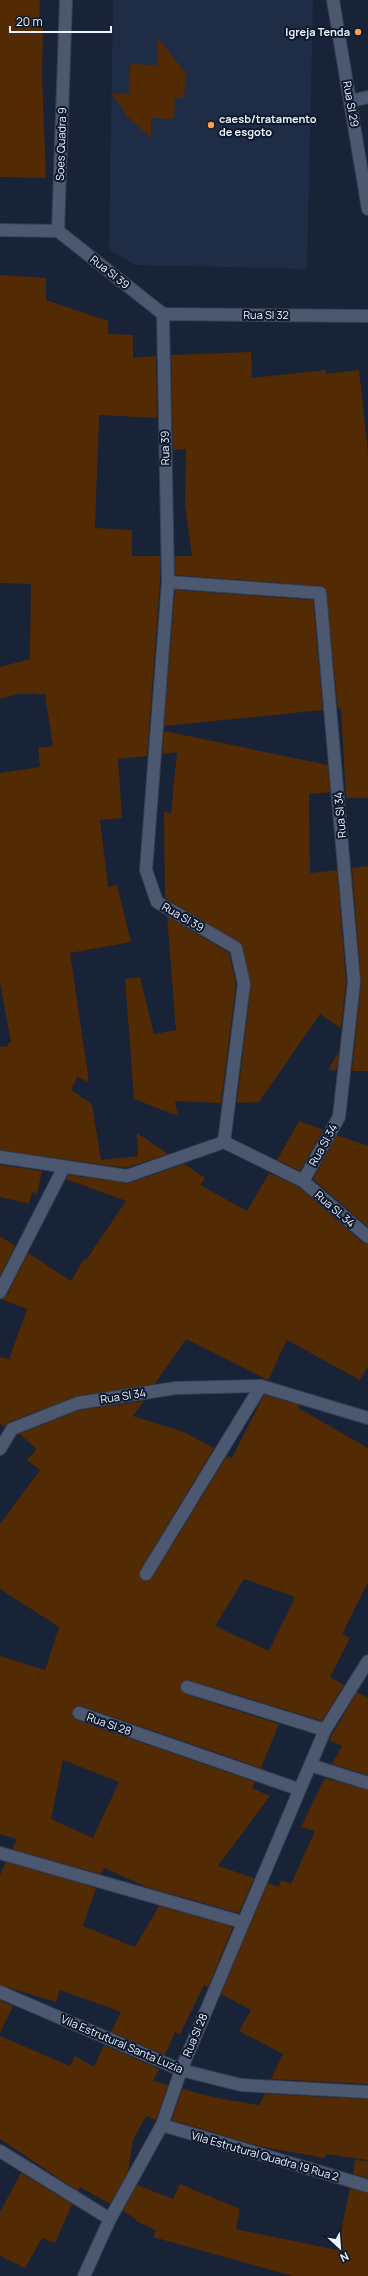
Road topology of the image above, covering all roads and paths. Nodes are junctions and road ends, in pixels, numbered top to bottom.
1 (66, 0) edge
2 (333, 0) edge
3 (368, 97) edge
4 (350, 101) junction
5 (368, 209) edge
6 (0, 230) edge
7 (58, 231) junction
8 (163, 314) junction
9 (368, 316) edge
10 (168, 582) junction
11 (224, 1142) junction
12 (0, 1157) edge
13 (64, 1167) junction
14 (303, 1181) junction
15 (368, 1237) edge
16 (0, 1292) edge
17 (261, 1386) junction
18 (368, 1418) edge
19 (0, 1449) edge
20 (146, 1574) dead end
21 (368, 1661) edge
22 (187, 1687) dead end
23 (79, 1713) dead end
24 (325, 1730) junction
25 (310, 1765) junction
26 (368, 1783) edge
27 (298, 1789) junction
28 (0, 1853) edge
29 (242, 1922) junction
30 (0, 1992) edge
31 (181, 2070) junction
32 (368, 2092) edge
33 (162, 2125) junction
34 (0, 2151) edge
35 (368, 2186) edge
36 (110, 2219) junction
37 (84, 2276) edge

1 - 7 street, Soes Quadra 9
2 - 4 street, Rua Sl 29
3 - 4 street
4 - 5 street, Rua Sl 29
6 - 7 street
7 - 8 street, Rua Sl 39
8 - 9 street, Rua Sl 32
8 - 10 street, Rua 39
10 - 11 street, Rua Sl 39
10 - 14 street, Rua Sl 34
11 - 13 street
11 - 14 street, Rua SL 34
12 - 13 street
13 - 16 street
14 - 15 street, Rua SL 34
17 - 18 street, Rua Sl 34
17 - 19 street, Rua Sl 34
17 - 20 street
21 - 24 street, Rua Sl 28
22 - 24 street
23 - 27 street, Rua Sl 28
24 - 25 street, Rua Sl 28
25 - 26 street
25 - 27 street, Rua Sl 28
27 - 29 street, Rua Sl 28
28 - 29 street
29 - 31 street, Rua Sl 28
30 - 31 street, Vila Estrutural Santa Luzia
31 - 32 street, Vila Estrutural Santa Luzia
31 - 33 street, Rua Sl 28
33 - 35 street, Vila Estrutural Quadra 19 Rua 2
33 - 36 street, Rua Sl 28
34 - 36 street
36 - 37 street, Rua Sl 28

